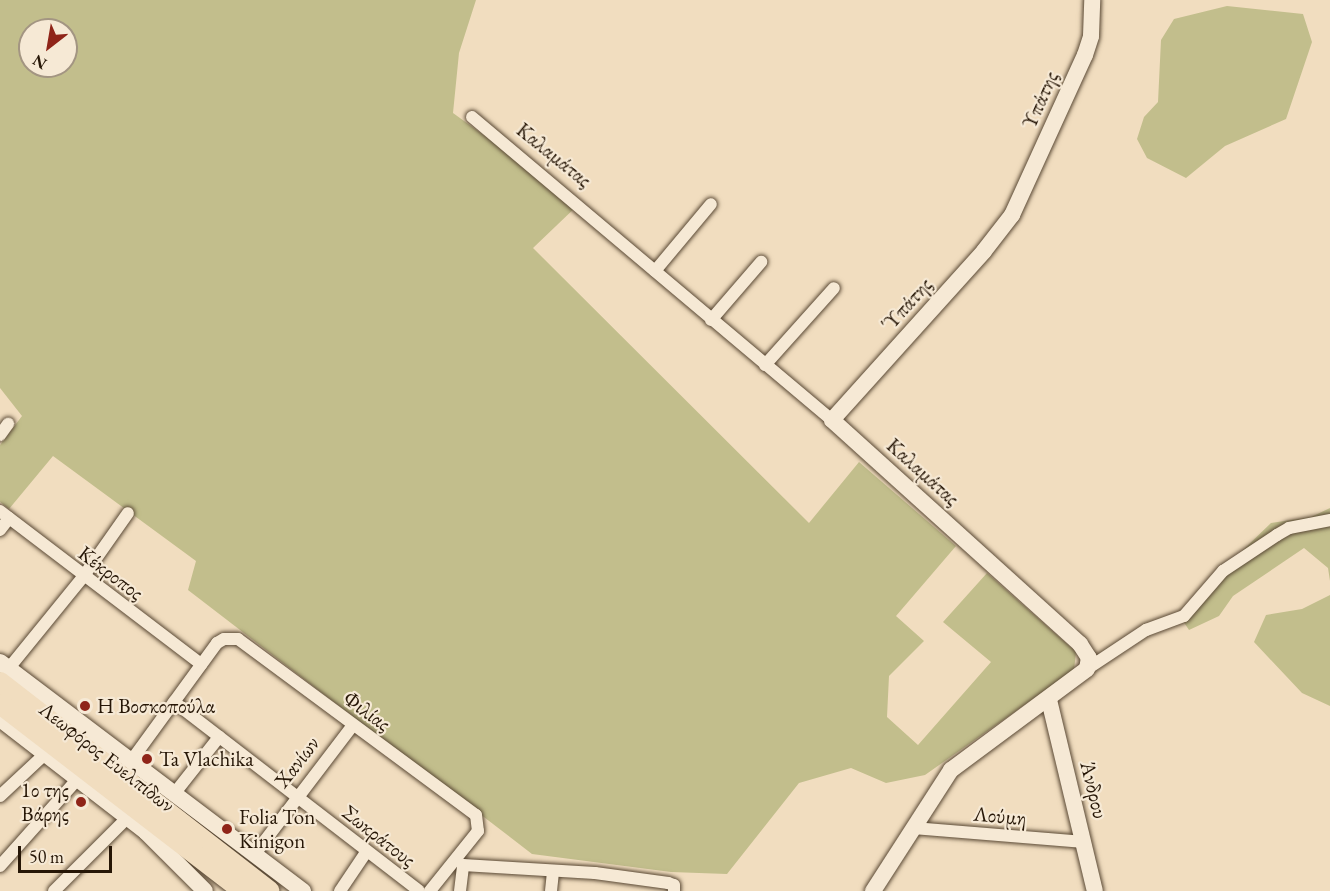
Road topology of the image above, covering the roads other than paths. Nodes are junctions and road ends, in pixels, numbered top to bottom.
1 (1092, 0) edge
2 (472, 117) dead end
3 (711, 204) dead end
4 (1012, 215) joint
5 (761, 262) dead end
6 (655, 271) junction
7 (834, 288) dead end
8 (711, 320) junction
9 (765, 365) junction
10 (832, 420) junction
11 (8, 424) dead end
12 (0, 435) edge
13 (128, 513) dead end
14 (4, 514) edge
15 (1330, 520) edge
16 (0, 530) edge
17 (83, 577) junction
18 (201, 664) junction
19 (1087, 669) junction
20 (3, 671) edge
21 (1049, 700) junction
22 (174, 702) junction
23 (0, 704) edge
24 (58, 706) junction
25 (0, 719) edge
26 (353, 725) junction
27 (67, 735) junction
28 (219, 737) junction
29 (45, 754) junction
30 (131, 761) junction
31 (82, 775) junction
32 (0, 796) edge
33 (180, 798) junction
34 (298, 798) junction
35 (128, 818) junction
36 (151, 828) junction
37 (913, 828) junction
38 (191, 831) junction
39 (1084, 842) junction
40 (367, 851) junction
41 (255, 855) junction
42 (458, 863) junction
43 (0, 866) edge
44 (554, 872) junction
45 (234, 885) edge
46 (54, 891) edge
47 (205, 891) edge
48 (269, 891) edge
49 (303, 891) edge
50 (340, 891) edge
51 (418, 891) edge
52 (430, 891) edge
53 (460, 891) edge
54 (551, 891) edge
55 (674, 891) edge
56 (873, 891) edge
57 (1095, 891) edge

1 - 4 street, Υπάτης
2 - 6 street, Καλαμάτας
3 - 6 street
4 - 10 street, Ύπάτης
5 - 8 street
6 - 8 street, Καλαμάτας
7 - 9 street
8 - 9 street, Καλαμάτας
9 - 10 street, Καλαμάτας
10 - 19 street, Καλαμάτας
11 - 12 street
13 - 17 street
14 - 16 street
14 - 17 street, Κέκροπος
15 - 19 street
17 - 18 street, Κέκροπος
17 - 20 street
18 - 22 street
18 - 26 street, Φιλίας
19 - 21 street
20 - 24 street
20 - 27 main road, Λεωφόρος Ευελπίδων
21 - 37 street
21 - 39 street, Άνδρου
22 - 28 street, Σωκράτους
22 - 30 street
23 - 31 main road, Λεωφόρος Ευελπίδων
24 - 27 street
24 - 30 street
25 - 29 street
26 - 34 street, Χανίων
26 - 42 street, Φιλίας
27 - 38 main road, Λεωφόρος Ευελπίδων
28 - 33 street
28 - 34 street, Σωκράτους
29 - 31 street
29 - 32 street
30 - 33 street
31 - 35 street
31 - 36 main road, Λεωφόρος Ευελπίδων
31 - 43 street
33 - 38 street
33 - 41 street
34 - 40 street, Σωκράτους
34 - 41 street, Χανίων
35 - 36 street
35 - 46 street
36 - 45 main road, Λεωφόρος Ευελπίδων
36 - 47 street
37 - 39 street, Λούμη
37 - 56 street
38 - 45 main road, Λεωφόρος Ευελπίδων
39 - 57 street, Άνδρου
40 - 50 street
40 - 51 street, Σωκράτους
41 - 45 street, Χανίων
41 - 49 street
42 - 44 street
42 - 52 street
42 - 53 street
44 - 54 street
44 - 55 street
45 - 48 main road, Λεωφόρος Ευελπίδων

